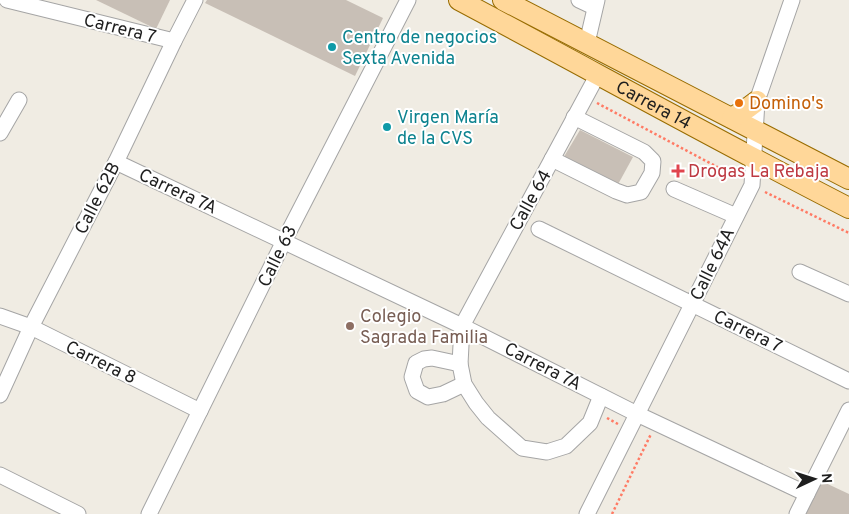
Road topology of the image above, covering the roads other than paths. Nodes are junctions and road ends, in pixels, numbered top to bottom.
1 (7, 0) edge
2 (195, 0) edge
3 (408, 0) edge
4 (459, 0) edge
5 (503, 0) edge
6 (579, 0) edge
7 (792, 0) edge
8 (596, 4) edge
9 (174, 41) junction
10 (587, 43) junction
11 (594, 82) junction
12 (19, 100) dead end
13 (757, 101) junction
14 (574, 117) junction
15 (732, 118) junction
16 (755, 130) junction
17 (0, 133) edge
18 (552, 159) junction
19 (754, 159) junction
20 (116, 162) junction
21 (849, 179) edge
22 (674, 189) dead end
23 (849, 208) edge
24 (736, 216) junction
25 (539, 229) dead end
26 (284, 241) junction
27 (800, 272) dead end
28 (849, 294) edge
29 (693, 304) junction
30 (0, 316) edge
31 (462, 326) junction
32 (31, 327) junction
33 (460, 364) junction
34 (849, 380) edge
35 (464, 384) junction
36 (0, 395) edge
37 (602, 396) junction
38 (849, 410) edge
39 (200, 411) junction
40 (637, 414) junction
41 (0, 475) edge
42 (807, 494) junction
43 (78, 514) edge
44 (149, 514) edge
45 (587, 514) edge
46 (797, 514) edge

1 - 9 street, Carrera 7
2 - 9 street, Calle 62B
3 - 26 street, Calle 63
4 - 11 main road, Carrera 14
5 - 10 main road, Carrera 14
6 - 8 street
7 - 13 street, Calle 64A
8 - 10 street
9 - 20 street, Calle 62B
10 - 15 main road, Carrera 14
11 - 14 street, Calle 64
11 - 19 main road, Carrera 14
12 - 17 street
13 - 15 main road
13 - 16 street, Calle 64A
14 - 18 street, Calle 64
14 - 18 street
15 - 16 main road, Carrera 14
16 - 19 street, Calle 64A
16 - 21 main road, Carrera 14
18 - 31 street, Calle 64
19 - 23 main road, Carrera 14
19 - 24 street, Calle 64A
20 - 26 street, Carrera 7A
20 - 32 street, Calle 62B
22 - 24 street
24 - 29 street, Calle 64A
25 - 29 street, Carrera 7
26 - 31 street, Carrera 7A
26 - 39 street, Calle 63
27 - 28 street
29 - 34 street, Carrera 7
29 - 40 street, Calle 64A
30 - 32 street, Carrera 8
31 - 33 street
31 - 37 street, Carrera 7A
32 - 36 street, Calle 62B
32 - 39 street, Carrera 8
33 - 35 street
33 - 35 street
35 - 37 street
37 - 40 street, Carrera 7A
38 - 42 street
39 - 44 street, Calle 63
40 - 42 street, Carrera 7A
40 - 45 street, Calle 64A
41 - 43 street
42 - 46 street

